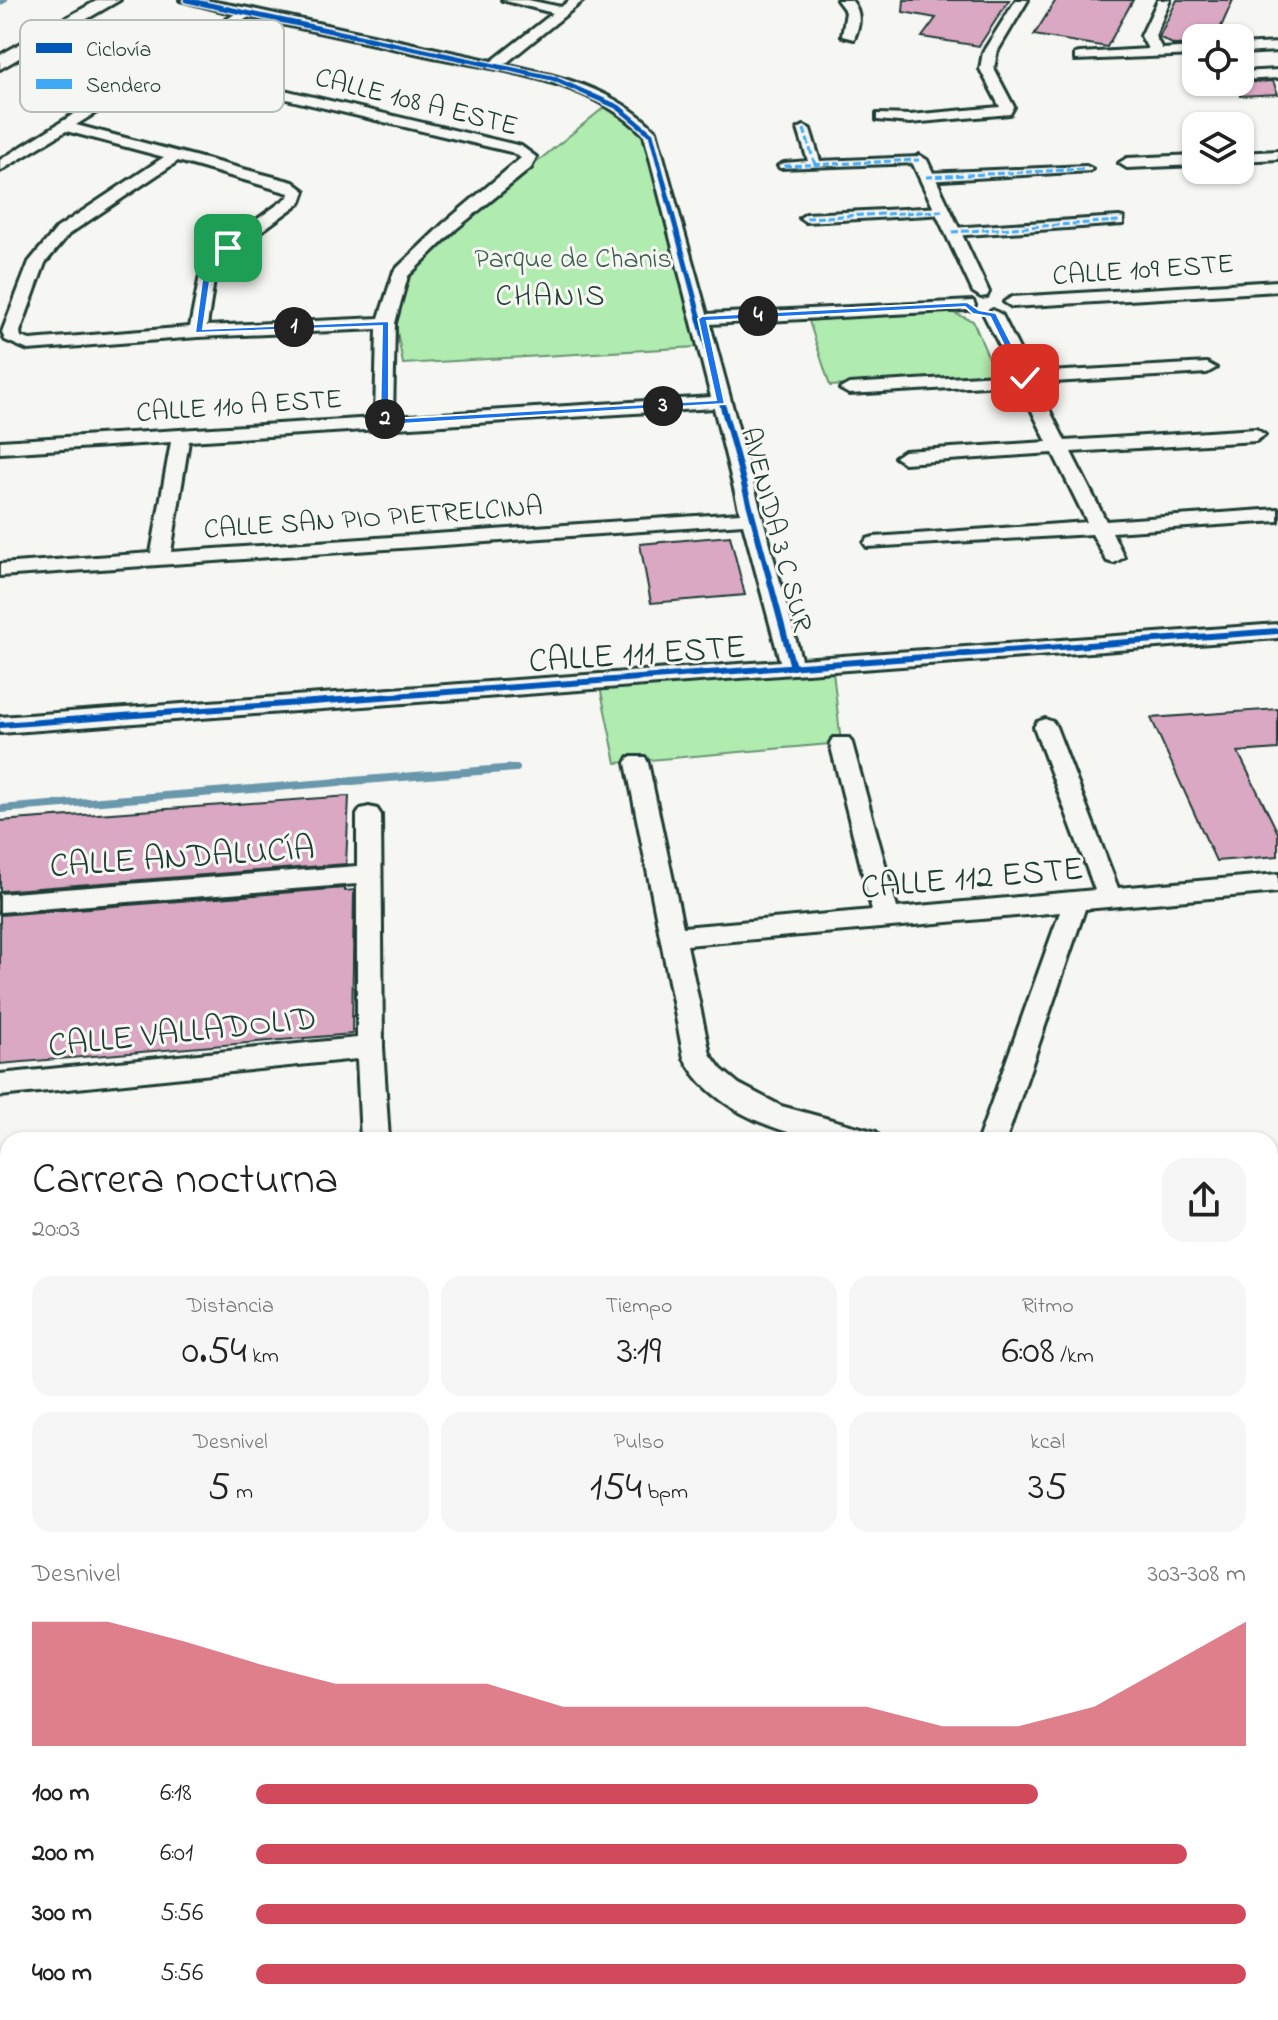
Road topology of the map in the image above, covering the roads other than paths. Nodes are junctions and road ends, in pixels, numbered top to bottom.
1 (89, 0) edge
2 (111, 0) edge
3 (186, 0) edge
4 (508, 0) edge
5 (578, 0) edge
6 (843, 0) edge
7 (1022, 0) edge
8 (1164, 0) edge
9 (564, 11) junction
10 (248, 12) junction
11 (53, 20) edge
12 (76, 20) edge
13 (235, 20) edge
14 (849, 36) dead end
15 (20, 39) edge
16 (1272, 47) edge
17 (0, 50) edge
18 (20, 52) edge
19 (1182, 52) edge
20 (1157, 53) junction
21 (1080, 57) dead end
22 (1278, 62) edge
23 (0, 63) edge
24 (495, 65) junction
25 (1278, 74) edge
26 (1254, 75) edge
27 (284, 94) edge
28 (85, 112) edge
29 (882, 117) dead end
30 (63, 126) junction
31 (804, 129) dead end
32 (178, 154) junction
33 (1278, 155) edge
34 (1254, 156) edge
35 (919, 160) joint
36 (1182, 161) edge
37 (1127, 163) dead end
38 (815, 165) junction
39 (0, 166) edge
40 (784, 166) dead end
41 (1086, 169) dead end
42 (926, 177) junction
43 (942, 211) junction
44 (806, 218) dead end
45 (1119, 221) dead end
46 (952, 232) junction
47 (1278, 286) edge
48 (981, 292) junction
49 (1012, 302) junction
50 (967, 305) junction
51 (993, 315) junction
52 (702, 319) junction
53 (386, 323) junction
54 (198, 332) junction
55 (1207, 368) dead end
56 (1025, 378) junction
57 (849, 389) dead end
58 (721, 402) junction
59 (384, 422) junction
60 (181, 435) junction
61 (1256, 435) dead end
62 (0, 447) edge
63 (1059, 447) junction
64 (904, 457) dead end
65 (1278, 515) edge
66 (749, 518) junction
67 (1099, 527) junction
68 (874, 543) dead end
69 (1114, 557) dead end
70 (160, 559) junction
71 (0, 570) edge
72 (1278, 631) edge
73 (793, 667) junction
74 (0, 725) edge
75 (1045, 727) dead end
76 (841, 743) dead end
77 (637, 763) dead end
78 (369, 815) dead end
79 (369, 874) junction
80 (1278, 883) edge
81 (1110, 898) junction
82 (1076, 901) junction
83 (0, 903) edge
84 (887, 918) junction
85 (672, 937) junction
86 (370, 1047) junction
87 (0, 1085) edge
88 (375, 1132) edge
89 (836, 1132) edge
90 (995, 1132) edge

1 - 11 main road
2 - 12 main road
3 - 10 street, AVENIDA 3 C SUR
4 - 9 street
5 - 9 street
6 - 14 street
7 - 29 street
8 - 20 street
9 - 24 street
10 - 13 street
10 - 24 street, AVENIDA 3 C SUR
15 - 17 main road
16 - 22 street
18 - 23 main road
19 - 20 street
20 - 21 street
24 - 52 street, AVENIDA 3 C SUR
25 - 26 street
27 - 53 street, CALLE 108 A ESTE
28 - 30 street
30 - 32 street
30 - 39 street
31 - 38 street
32 - 54 street
32 - 54 street
33 - 34 street
35 - 38 street
35 - 42 street
36 - 37 street
38 - 40 street
41 - 42 street
42 - 43 street
43 - 44 street
43 - 46 street
45 - 46 street
46 - 48 street
47 - 49 street, CALLE 109 ESTE
48 - 49 street
48 - 50 street
49 - 51 street
50 - 51 street
50 - 52 street
51 - 56 street
52 - 58 street, AVENIDA 3 C SUR
53 - 54 street
53 - 59 street, CALLE 108 A ESTE
55 - 56 street
56 - 57 street
56 - 63 street
58 - 59 street, CALLE 110 A ESTE
58 - 66 street, AVENIDA 3 C SUR
59 - 60 street, CALLE 110 A ESTE
60 - 62 street, CALLE 110 A ESTE
60 - 70 street
61 - 63 street
63 - 64 street
63 - 67 street
65 - 67 street
66 - 70 street, CALLE SAN PIO PIETRELCINA
66 - 73 street, AVENIDA 3 C SUR
67 - 68 street
67 - 69 street
70 - 71 street, CALLE SAN PIO PIETRELCINA
72 - 73 street, CALLE 111 ESTE
73 - 74 street, CALLE 111 ESTE
75 - 81 street
76 - 84 street
77 - 85 street
78 - 79 street
79 - 83 street, CALLE ANDALUCÍA
79 - 86 street
80 - 81 street, CALLE 112 ESTE
81 - 82 street, CALLE 112 ESTE
82 - 84 street, CALLE 112 ESTE
82 - 90 street
84 - 85 street, CALLE 112 ESTE
85 - 89 street
86 - 87 street, CALLE VALLADOLID
86 - 88 street

